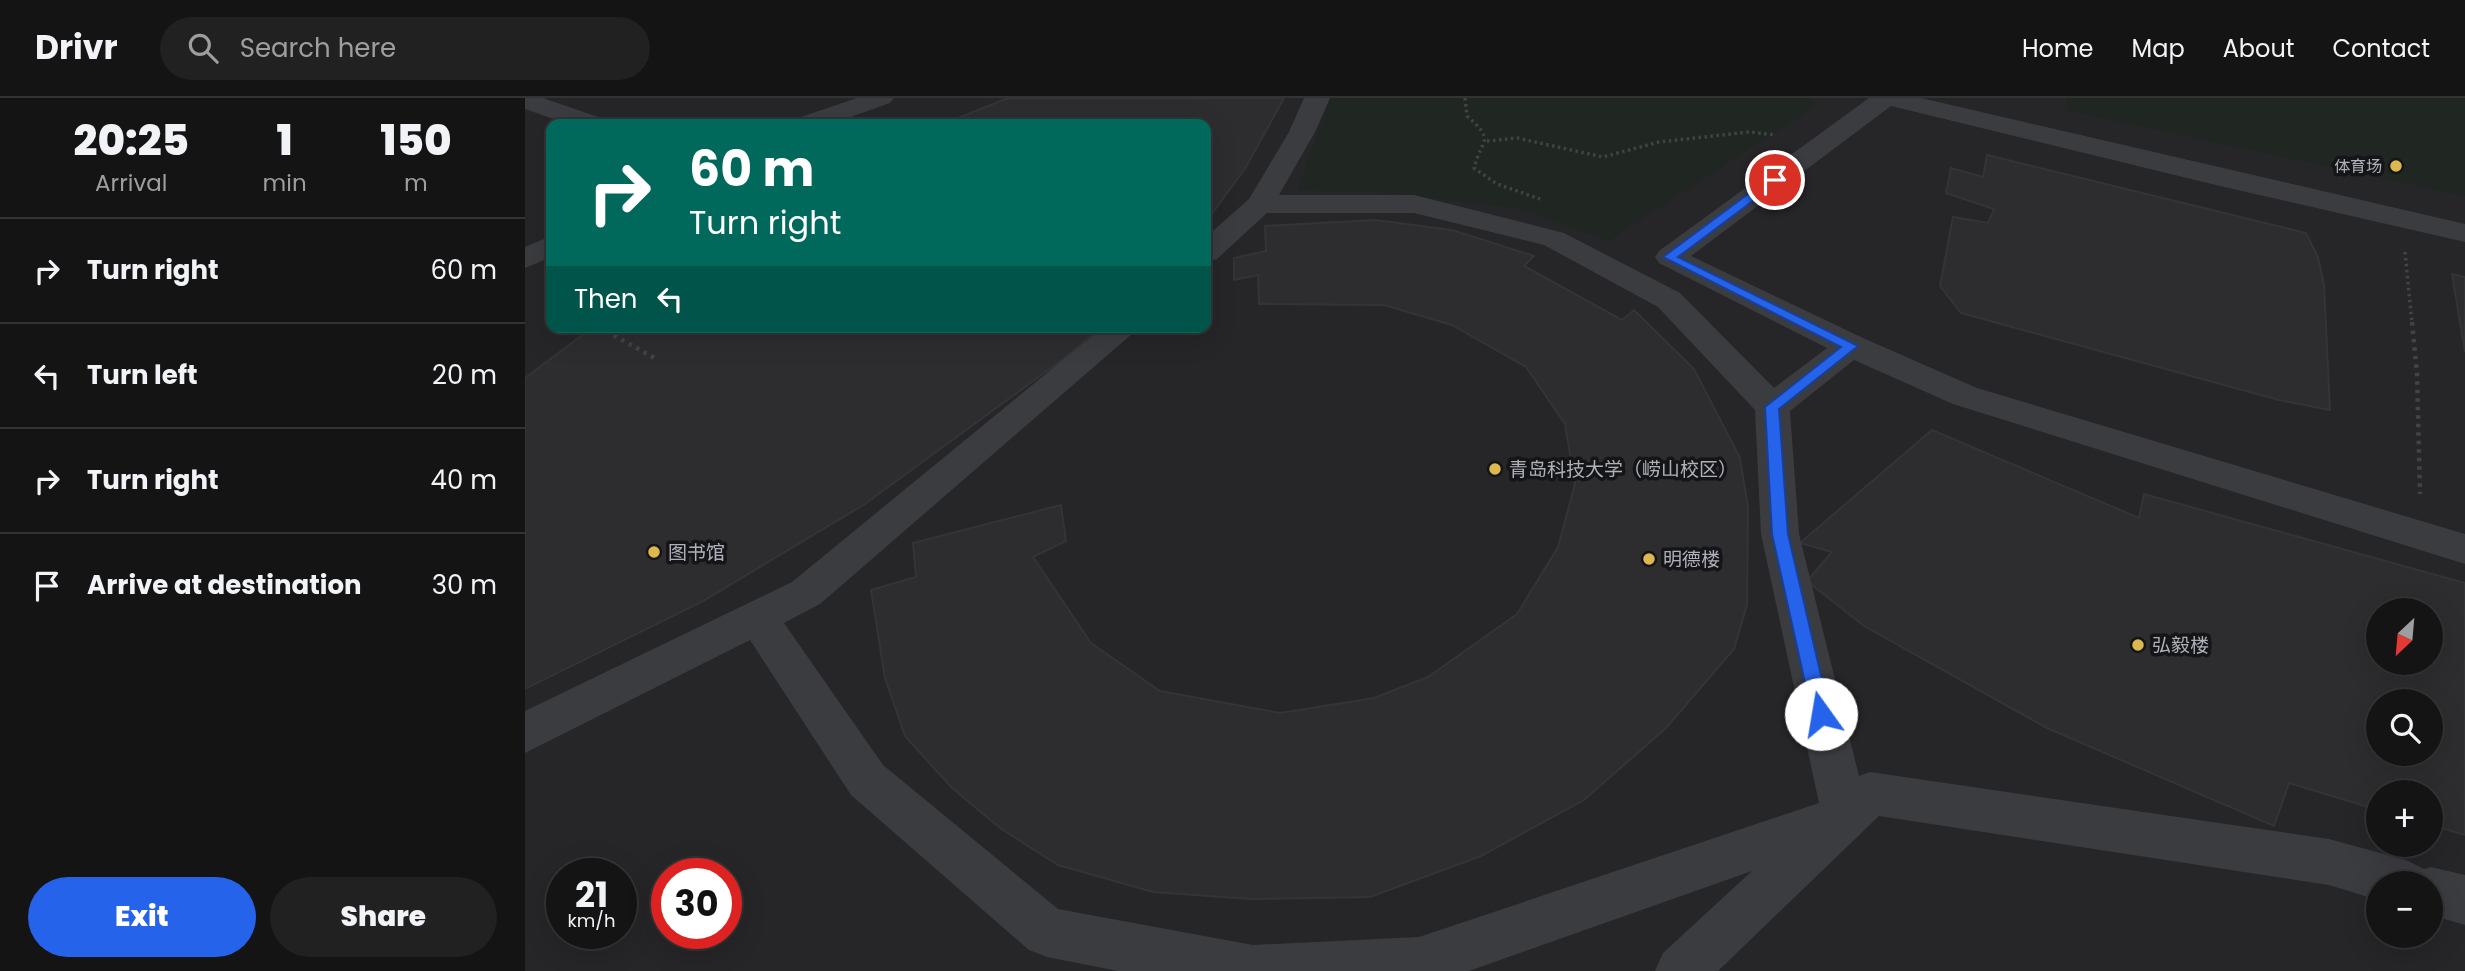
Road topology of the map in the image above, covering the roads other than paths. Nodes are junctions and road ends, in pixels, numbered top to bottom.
1 (881, 98) edge
2 (1317, 98) edge
3 (1888, 98) edge
4 (525, 100) edge
5 (578, 119) edge
6 (821, 119) edge
7 (1260, 204) junction
8 (2465, 233) edge
9 (546, 248) edge
10 (1211, 248) edge
11 (525, 259) edge
12 (1117, 333) edge
13 (1851, 346) junction
14 (1772, 407) junction
15 (2465, 549) edge
16 (759, 619) junction
17 (525, 733) edge
18 (1845, 816) junction
19 (2366, 873) edge
20 (2443, 894) edge
21 (2465, 900) edge
22 (1681, 971) edge

1 - 6 street
2 - 7 street
3 - 8 street
3 - 13 street
4 - 5 street
7 - 10 street
7 - 14 street
9 - 11 street
12 - 16 street
13 - 14 street
13 - 15 street
14 - 18 street
16 - 17 street
16 - 18 street
18 - 19 street
18 - 22 street
20 - 21 street

